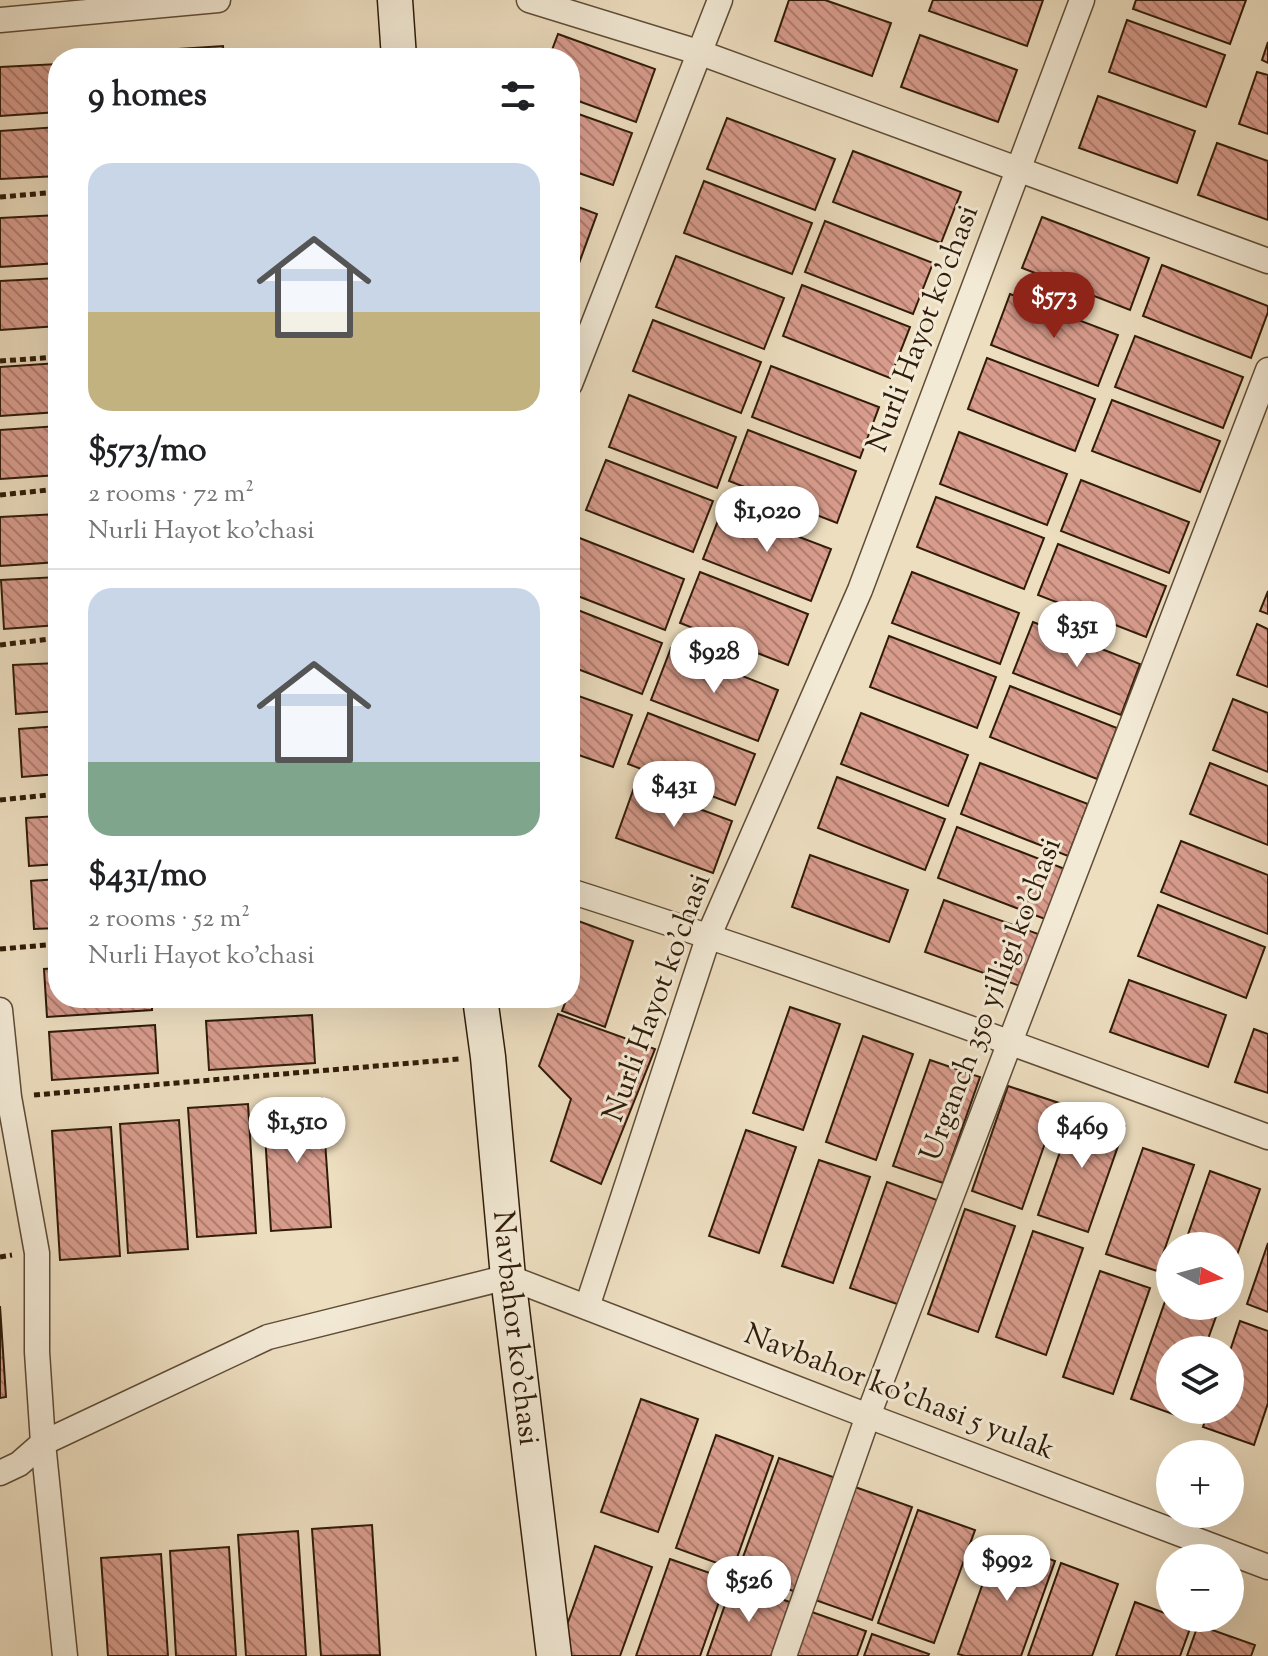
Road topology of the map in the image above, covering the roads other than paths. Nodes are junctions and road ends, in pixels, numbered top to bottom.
1 (218, 0) edge
2 (395, 0) edge
3 (529, 0) edge
4 (720, 0) edge
5 (1082, 0) edge
6 (0, 20) edge
7 (398, 48) edge
8 (701, 53) junction
9 (1018, 170) junction
10 (1268, 261) edge
11 (580, 359) edge
12 (1268, 370) edge
13 (580, 894) edge
14 (709, 935) junction
15 (481, 1008) edge
16 (0, 1010) edge
17 (1010, 1042) junction
18 (1268, 1137) edge
19 (508, 1277) junction
20 (587, 1307) junction
21 (868, 1416) junction
22 (43, 1443) junction
23 (0, 1473) edge
24 (1268, 1567) edge
25 (65, 1656) edge
26 (554, 1656) edge
27 (784, 1656) edge

1 - 6 street
2 - 7 main road
3 - 8 street
4 - 8 street
5 - 9 street, Nurli Hayot ko'chasi
8 - 9 street
8 - 11 street
9 - 10 street
9 - 14 street, Nurli Hayot ko'chasi
12 - 17 street, Urganch 350 yilligi ko'chasi
13 - 14 street
14 - 17 street
14 - 20 street, Nurli Hayot ko'chasi
15 - 19 main road, Navbahor ko'chasi
16 - 22 street
17 - 18 street
17 - 21 street, Urganch 350 yilligi ko'chasi
19 - 20 street, Navbahor ko'chasi 5 yulak
19 - 22 street
19 - 26 main road, Navbahor ko'chasi
20 - 21 street, Navbahor ko'chasi 5 yulak
21 - 24 street, Navbahor ko'chasi 5 yulak
21 - 27 street, Urganch 350 yilligi ko'chasi
22 - 23 street
22 - 25 street

